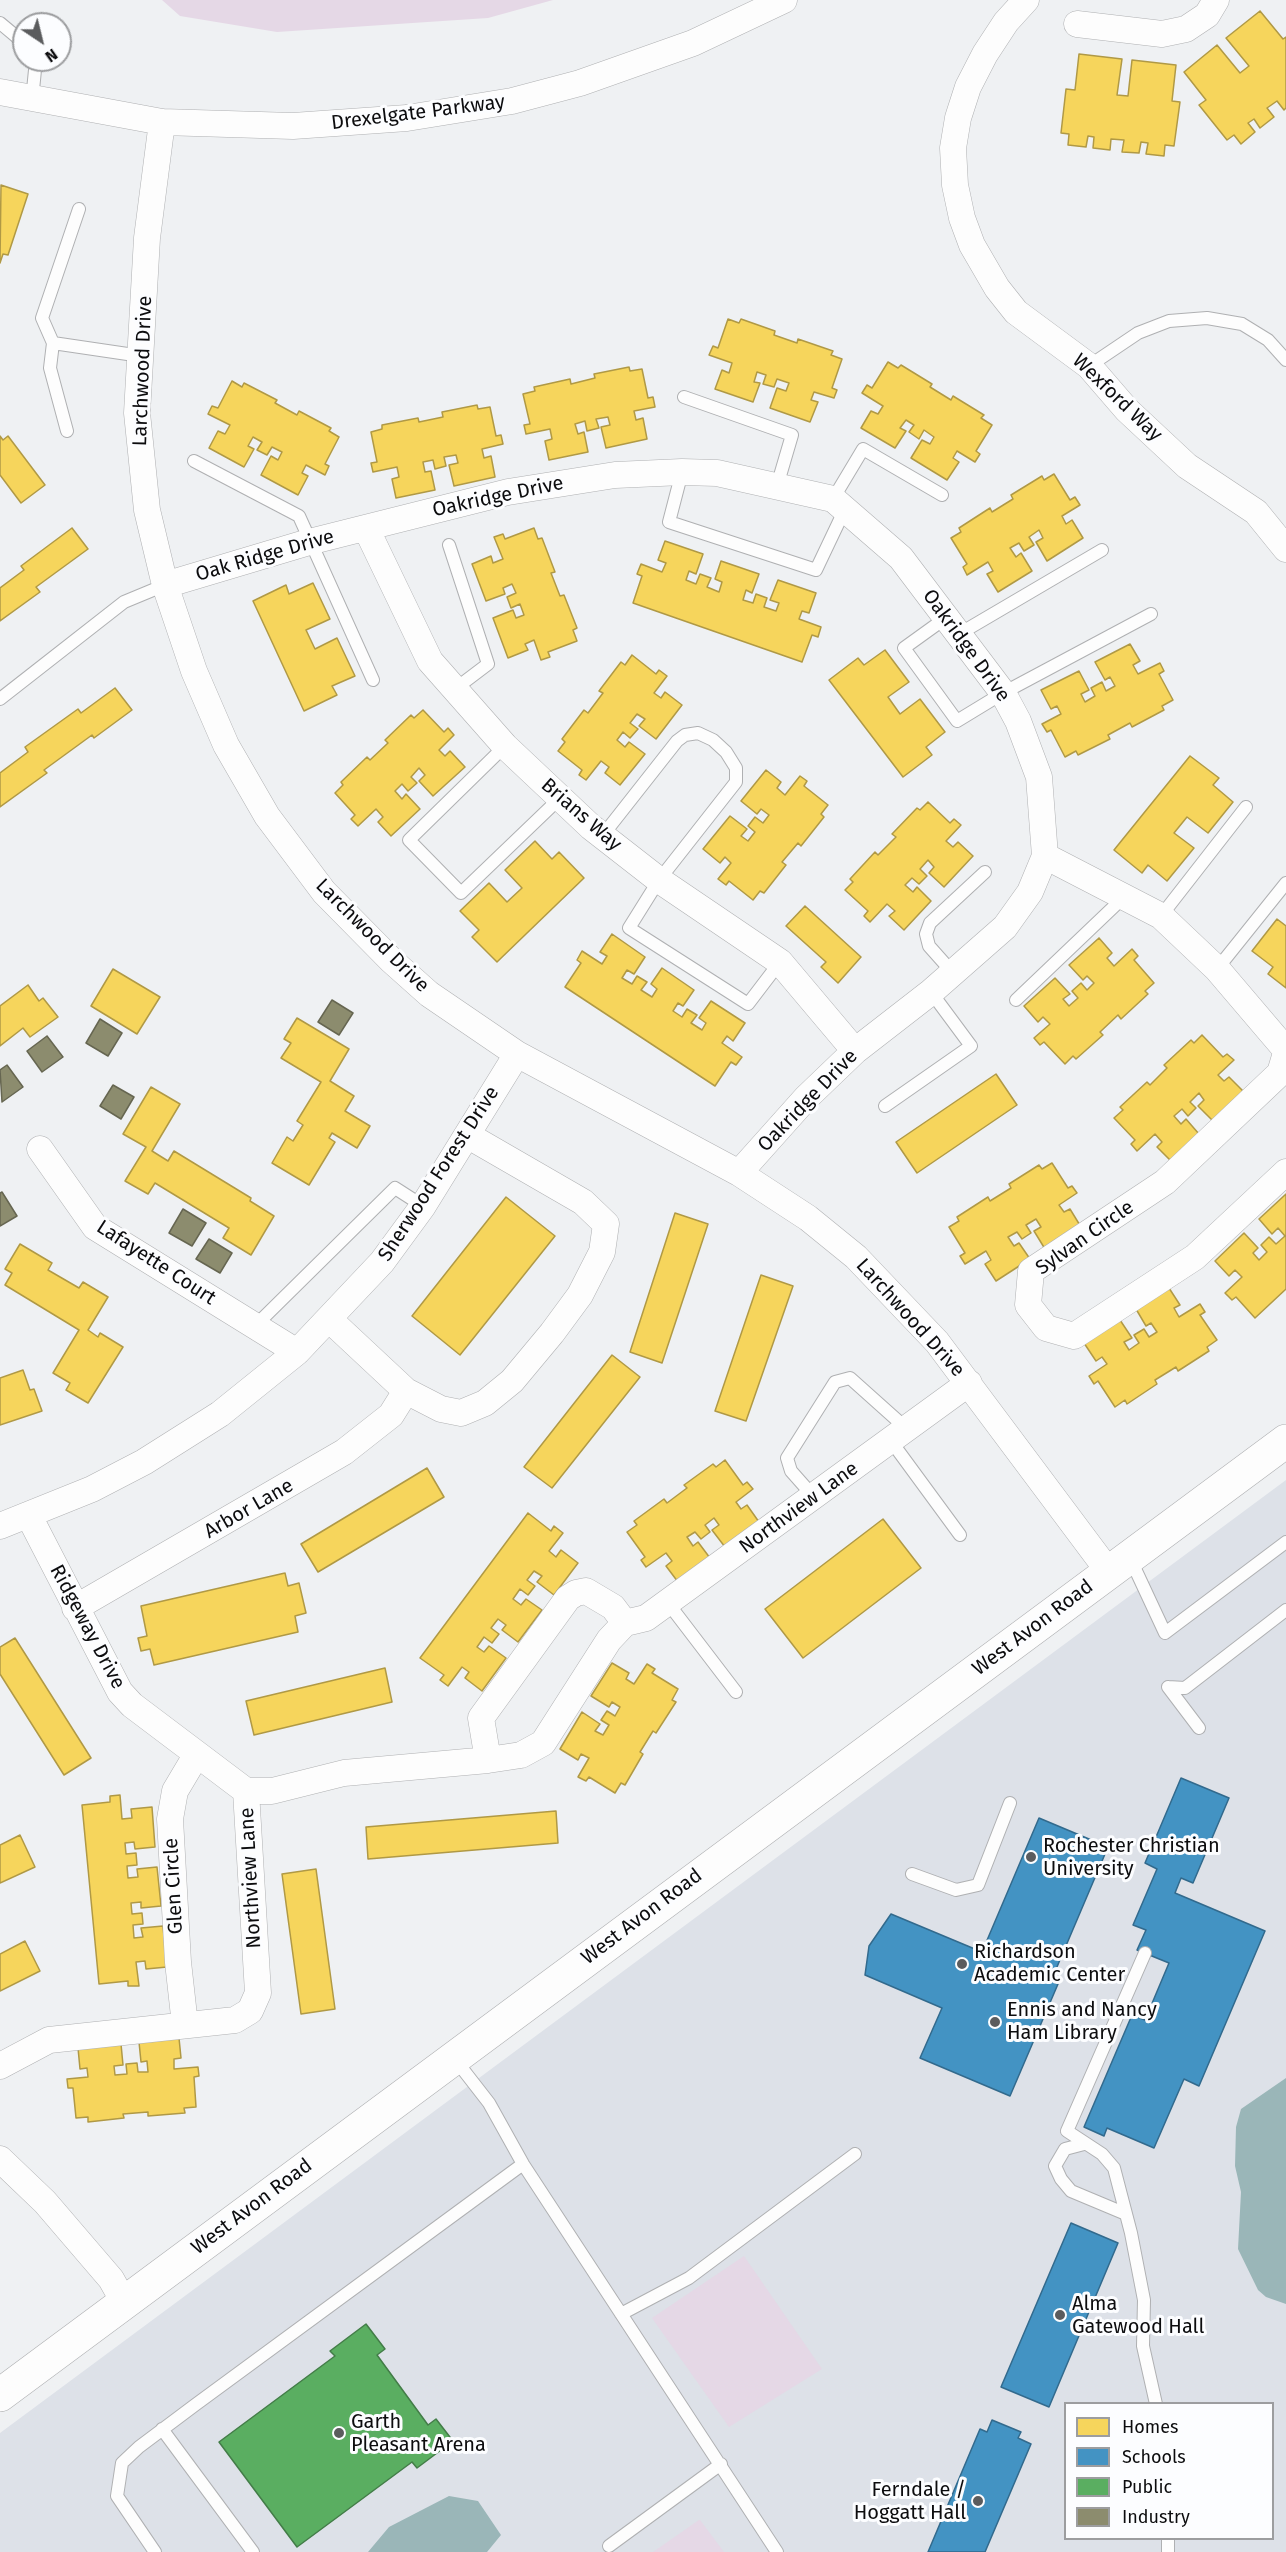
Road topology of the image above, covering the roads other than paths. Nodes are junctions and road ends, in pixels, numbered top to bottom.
1 (784, 0) edge
2 (1026, 0) edge
3 (1216, 0) edge
4 (748, 8) edge
5 (0, 23) edge
6 (1077, 24) dead end
7 (12, 33) edge
8 (35, 72) edge
9 (0, 92) edge
10 (32, 100) junction
11 (162, 122) junction
12 (79, 209) dead end
13 (53, 343) junction
14 (141, 356) junction
15 (1286, 360) edge
16 (1089, 366) junction
17 (684, 397) dead end
18 (67, 431) dead end
19 (194, 461) dead end
20 (682, 472) junction
21 (777, 486) junction
22 (942, 495) dead end
23 (839, 504) junction
24 (366, 528) junction
25 (309, 542) junction
26 (449, 545) dead end
27 (1286, 549) edge
28 (1102, 550) dead end
29 (165, 585) junction
30 (1151, 614) dead end
31 (953, 625) junction
32 (373, 680) dead end
33 (455, 689) junction
34 (1003, 693) junction
35 (0, 699) edge
36 (505, 746) junction
37 (560, 798) junction
38 (1246, 807) dead end
39 (603, 835) junction
40 (1045, 856) junction
41 (985, 872) dead end
42 (659, 880) junction
43 (1286, 883) edge
44 (1124, 897) junction
45 (1161, 916) junction
46 (780, 962) junction
47 (1217, 969) junction
48 (953, 973) junction
49 (931, 992) junction
50 (1016, 1000) dead end
51 (855, 1051) junction
52 (1286, 1051) edge
53 (517, 1054) junction
54 (885, 1106) dead end
55 (467, 1135) junction
56 (40, 1149) dead end
57 (1286, 1172) edge
58 (739, 1173) junction
59 (423, 1206) junction
60 (330, 1320) junction
61 (255, 1326) junction
62 (297, 1352) junction
63 (969, 1383) junction
64 (406, 1391) junction
65 (899, 1435) junction
66 (1286, 1441) edge
67 (814, 1497) junction
68 (29, 1516) junction
69 (0, 1526) edge
70 (960, 1535) dead end
71 (1286, 1542) edge
72 (1119, 1564) junction
73 (668, 1603) junction
74 (75, 1608) junction
75 (1286, 1610) edge
76 (625, 1623) junction
77 (736, 1692) dead end
78 (1199, 1728) dead end
79 (197, 1754) junction
80 (488, 1760) junction
81 (246, 1791) junction
82 (1010, 1803) dead end
83 (912, 1874) dead end
84 (1145, 1953) dead end
85 (185, 2025) junction
86 (453, 2057) junction
87 (0, 2066) edge
88 (1084, 2144) junction
89 (855, 2154) dead end
90 (0, 2159) edge
91 (523, 2164) junction
92 (1126, 2214) junction
93 (124, 2301) junction
94 (621, 2314) junction
95 (0, 2395) edge
96 (1156, 2402) edge
97 (162, 2429) junction
98 (721, 2464) junction
99 (609, 2546) dead end
100 (155, 2552) edge
101 (253, 2552) edge
102 (777, 2552) edge

1 - 4 street, Drexelgate Parkway
2 - 16 street, Wexford Way
3 - 6 street
4 - 11 street, Drexelgate Parkway
5 - 7 lane
8 - 10 lane
9 - 10 street, Drexelgate Parkway
10 - 11 street, Drexelgate Parkway
11 - 14 street, Larchwood Drive
12 - 13 lane
13 - 14 lane
13 - 18 lane
14 - 29 street, Larchwood Drive
15 - 16 lane
16 - 27 street, Wexford Way
17 - 21 lane
19 - 25 lane
20 - 21 street, Oakridge Drive
20 - 23 lane
20 - 24 street, Oakridge Drive
21 - 23 street, Oakridge Drive
22 - 23 lane
23 - 31 street, Oakridge Drive
24 - 25 street, Oak Ridge Drive
24 - 33 street, Brians Way
25 - 29 street, Oak Ridge Drive
25 - 32 lane
26 - 33 lane
28 - 31 lane
29 - 35 lane
29 - 53 street, Larchwood Drive
30 - 34 lane
31 - 34 street, Oakridge Drive
31 - 34 lane
33 - 36 street, Brians Way
34 - 40 street, Oakridge Drive
36 - 37 street, Brians Way
36 - 37 lane
37 - 39 street, Brians Way
38 - 45 lane
39 - 42 street, Brians Way
39 - 42 lane
40 - 44 street, Sylvan Circle
40 - 48 street, Oakridge Drive
41 - 48 lane
42 - 46 street, Brians Way
42 - 46 lane
43 - 47 lane
44 - 45 street, Sylvan Circle
44 - 50 lane
45 - 47 street, Sylvan Circle
46 - 51 street, Brians Way
47 - 52 street, Sylvan Circle
48 - 49 street, Oakridge Drive
49 - 51 street, Oakridge Drive
49 - 54 lane
51 - 58 street, Oakridge Drive
52 - 57 street, Sylvan Circle
53 - 55 street, Sherwood Forest Drive
53 - 58 street, Larchwood Drive
55 - 59 street, Sherwood Forest Drive
55 - 64 street
56 - 61 street, Lafayette Court
58 - 63 street, Larchwood Drive
59 - 60 street, Sherwood Forest Drive
59 - 61 lane
60 - 62 street, Sherwood Forest Drive
60 - 64 street
61 - 62 street, Lafayette Court
62 - 68 street, Sherwood Forest Drive
63 - 65 street, Northview Lane
63 - 72 street, Larchwood Drive
64 - 74 street, Arbor Lane
65 - 67 street, Northview Lane
65 - 67 lane
65 - 70 lane
66 - 72 main road, West Avon Road
67 - 73 street, Northview Lane
68 - 69 street, Sherwood Forest Drive
68 - 74 street, Ridgeway Drive
71 - 72 lane
72 - 86 main road, West Avon Road
73 - 76 street, Northview Lane
73 - 77 lane
74 - 79 street, Ridgeway Drive
75 - 78 lane
76 - 80 street, Northview Lane
76 - 80 street
79 - 81 street, Ridgeway Drive
79 - 85 street, Glen Circle
80 - 81 street, Northview Lane
81 - 85 street, Northview Lane
82 - 83 lane
84 - 88 lane
85 - 87 street
86 - 91 lane
86 - 93 main road, West Avon Road
88 - 92 lane
88 - 92 lane
89 - 94 lane
90 - 93 street
91 - 94 lane
91 - 97 lane
92 - 96 lane
93 - 95 main road, West Avon Road
94 - 98 lane
97 - 100 lane
97 - 101 lane
98 - 99 lane
98 - 102 lane

